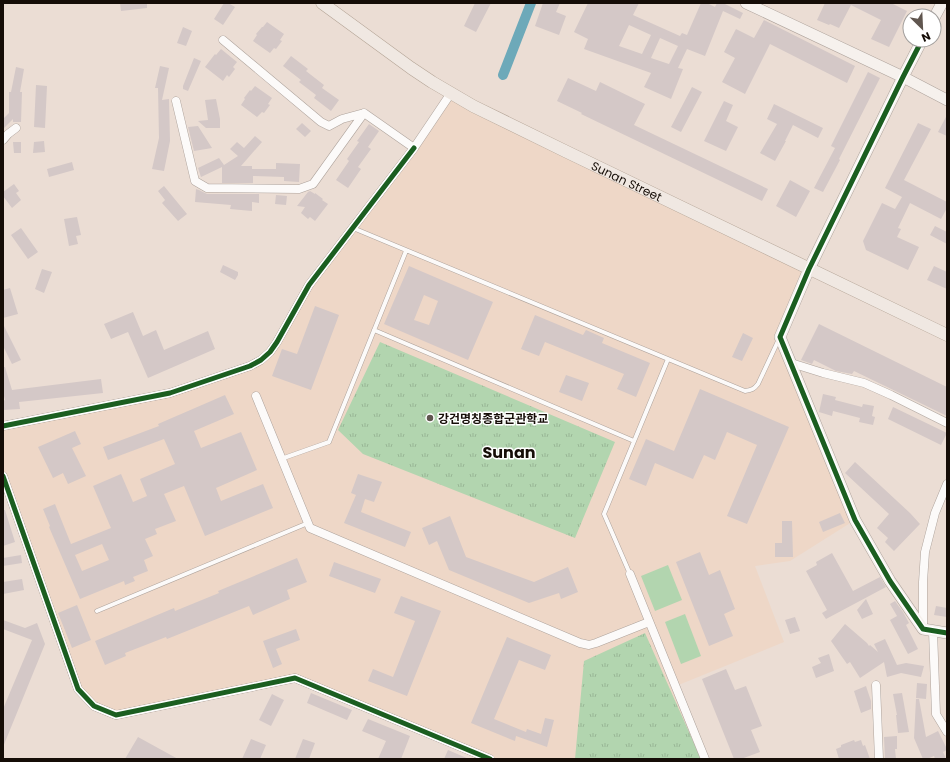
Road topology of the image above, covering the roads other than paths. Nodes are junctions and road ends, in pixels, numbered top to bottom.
1 (322, 3) edge
2 (746, 3) edge
3 (223, 40) dead end
4 (918, 48) edge
5 (903, 77) junction
6 (451, 93) junction
7 (947, 100) edge
8 (176, 101) dead end
9 (364, 113) junction
10 (16, 128) dead end
11 (3, 140) edge
12 (414, 148) junction
13 (353, 228) junction
14 (406, 250) junction
15 (809, 269) junction
16 (374, 330) junction
17 (947, 335) edge
18 (780, 337) junction
19 (668, 359) junction
20 (791, 363) junction
21 (256, 396) dead end
22 (947, 423) edge
23 (3, 426) edge
24 (634, 441) junction
25 (281, 459) junction
26 (3, 476) edge
27 (947, 484) edge
28 (308, 523) junction
29 (630, 574) joint
30 (97, 611) dead end
31 (649, 622) junction
32 (928, 630) junction
33 (947, 633) edge
34 (876, 685) dead end
35 (947, 732) edge
36 (490, 759) edge
37 (705, 759) edge
38 (879, 759) edge

1 - 6 main road, Sunan Street
2 - 5 street
3 - 9 street
4 - 5 street
5 - 7 street
5 - 15 street
6 - 12 street
6 - 15 main road, Sunan Street
8 - 9 street
9 - 12 street
10 - 11 street
12 - 13 street
13 - 14 lane
13 - 23 street
14 - 16 lane
14 - 19 lane
15 - 17 main road, Sunan Street
15 - 18 street
16 - 24 lane
16 - 25 lane
18 - 19 lane
18 - 20 street
19 - 24 lane
20 - 22 street
20 - 32 street
21 - 25 street
24 - 29 lane
25 - 28 street
26 - 36 street
27 - 32 street
28 - 30 lane
28 - 31 street
29 - 31 street
31 - 37 street
32 - 33 street
32 - 35 street
34 - 38 street

